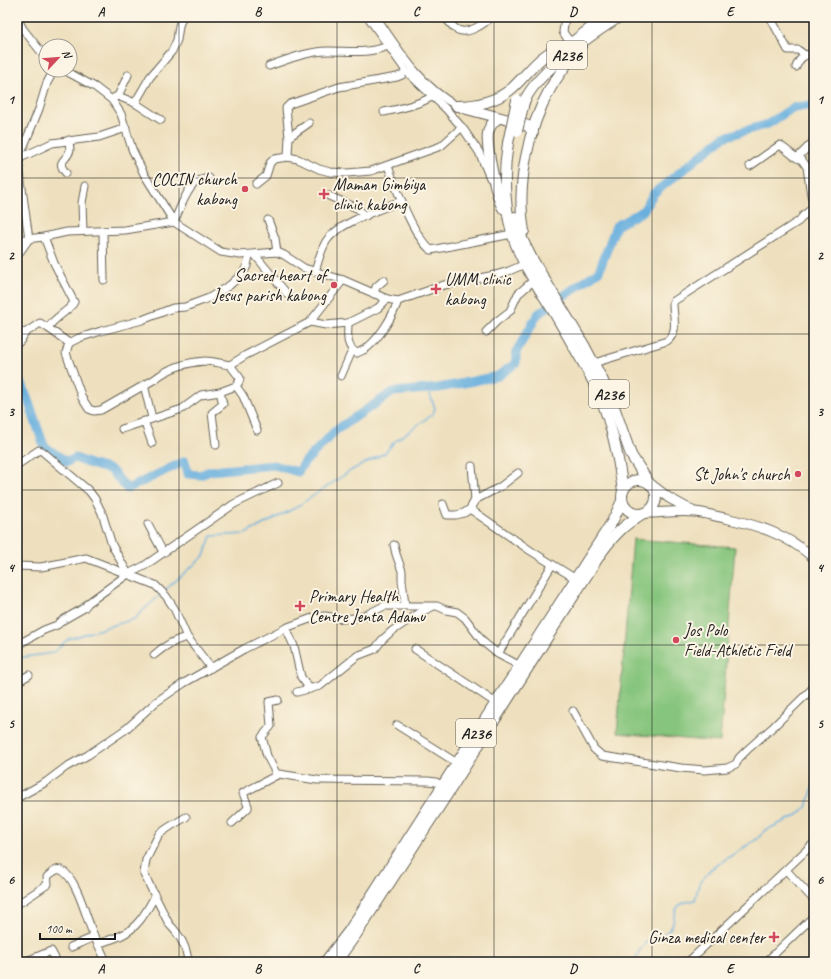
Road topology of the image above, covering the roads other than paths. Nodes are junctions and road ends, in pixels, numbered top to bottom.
1 (182, 17) edge
2 (368, 17) edge
3 (376, 17) edge
4 (445, 17) edge
5 (492, 17) edge
6 (565, 17) edge
7 (605, 17) edge
8 (619, 17) edge
9 (770, 17) edge
10 (17, 18) edge
11 (573, 44) junction
12 (388, 46) junction
13 (38, 48) edge
14 (814, 53) edge
15 (805, 55) junction
16 (269, 66) dead end
17 (796, 67) dead end
18 (406, 71) junction
19 (128, 75) dead end
20 (50, 78) edge
21 (78, 78) edge
22 (432, 97) junction
23 (115, 98) junction
24 (520, 101) junction
25 (135, 103) junction
26 (457, 106) junction
27 (384, 112) dead end
28 (498, 118) junction
29 (162, 120) dead end
30 (309, 123) dead end
31 (462, 127) junction
32 (126, 128) junction
33 (532, 132) junction
34 (289, 137) junction
35 (69, 140) junction
36 (814, 141) edge
37 (511, 143) junction
38 (288, 157) junction
39 (797, 158) junction
40 (18, 159) edge
41 (388, 166) junction
42 (750, 166) dead end
43 (66, 173) dead end
44 (209, 178) dead end
45 (256, 184) dead end
46 (85, 186) dead end
47 (330, 196) dead end
48 (499, 198) junction
49 (402, 201) junction
50 (814, 206) edge
51 (366, 216) junction
52 (509, 217) junction
53 (268, 220) dead end
54 (174, 222) junction
55 (83, 232) junction
56 (103, 232) junction
57 (512, 234) junction
58 (44, 237) junction
59 (29, 239) junction
60 (17, 240) edge
61 (277, 252) junction
62 (252, 255) junction
63 (17, 256) edge
64 (525, 264) junction
65 (536, 267) junction
66 (315, 272) junction
67 (104, 280) dead end
68 (343, 280) junction
69 (384, 280) dead end
70 (534, 280) junction
71 (374, 294) junction
72 (288, 295) dead end
73 (548, 295) junction
74 (387, 299) junction
75 (398, 301) junction
76 (558, 311) junction
77 (310, 322) junction
78 (348, 323) junction
79 (48, 328) junction
80 (17, 331) edge
81 (486, 332) dead end
82 (25, 333) junction
83 (69, 343) junction
84 (17, 344) edge
85 (352, 351) junction
86 (594, 362) junction
87 (230, 365) junction
88 (341, 376) dead end
89 (144, 385) junction
90 (236, 386) junction
91 (220, 392) junction
92 (152, 418) junction
93 (144, 421) junction
94 (122, 429) dead end
95 (257, 430) dead end
96 (152, 443) dead end
97 (216, 445) dead end
98 (17, 465) edge
99 (472, 466) dead end
100 (518, 473) dead end
101 (278, 482) dead end
102 (650, 484) junction
103 (622, 496) junction
104 (475, 500) junction
105 (443, 504) dead end
106 (470, 509) junction
107 (696, 512) junction
108 (644, 513) junction
109 (148, 524) dead end
110 (394, 545) dead end
111 (163, 552) junction
112 (814, 558) edge
113 (552, 565) junction
114 (17, 566) edge
115 (128, 574) junction
116 (576, 579) junction
117 (405, 605) junction
118 (434, 606) junction
119 (286, 628) junction
120 (187, 637) junction
121 (17, 645) edge
122 (415, 649) dead end
123 (498, 654) junction
124 (154, 655) dead end
125 (520, 666) junction
126 (211, 668) junction
127 (29, 675) dead end
128 (17, 682) edge
129 (814, 687) edge
130 (310, 689) junction
131 (297, 692) dead end
132 (278, 700) dead end
133 (496, 703) junction
134 (573, 711) dead end
135 (397, 725) dead end
136 (457, 763) junction
137 (277, 775) junction
138 (447, 788) junction
139 (17, 798) edge
140 (186, 817) dead end
141 (232, 823) dead end
142 (814, 843) edge
143 (786, 870) junction
144 (155, 896) junction
145 (814, 900) edge
146 (21, 902) dead end
147 (814, 916) edge
148 (94, 937) junction
149 (98, 944) junction
150 (71, 947) dead end
151 (770, 961) edge
152 (24, 962) edge
153 (57, 962) edge
154 (106, 962) edge
155 (188, 962) edge
156 (325, 962) edge
157 (336, 962) edge
158 (688, 962) edge

1 - 25 street
2 - 12 street
3 - 26 street
4 - 5 street
6 - 11 street
7 - 11 highway, A236
8 - 11 highway, A236
9 - 15 street
10 - 13 street
11 - 24 highway, A236
11 - 24 highway, A236
11 - 26 highway
11 - 33 highway
12 - 16 street
12 - 18 street
14 - 15 street
15 - 17 street
18 - 22 street
18 - 34 street
19 - 23 street
20 - 40 street
21 - 23 street
22 - 27 street
22 - 31 street
23 - 25 street
23 - 32 street
24 - 37 highway, A236, bridge
25 - 29 street
26 - 28 highway
28 - 33 highway
28 - 48 highway
30 - 34 street
31 - 41 street
31 - 48 street
32 - 35 street
32 - 54 street
33 - 65 highway
34 - 38 street
35 - 40 street
35 - 43 street
36 - 39 street
37 - 52 highway, A236
37 - 65 highway, A236
38 - 41 street
38 - 45 street
39 - 42 street
39 - 50 street
40 - 59 street
41 - 49 street
44 - 54 street
46 - 55 street
47 - 51 street
48 - 52 highway
49 - 51 street
49 - 57 street
50 - 86 street
51 - 66 street
52 - 57 highway, A236
53 - 61 street
54 - 56 street
54 - 62 street
55 - 56 street
55 - 58 street
56 - 67 street
57 - 64 highway, A236
58 - 59 street
58 - 79 street
59 - 60 street
59 - 63 street
61 - 62 street
61 - 66 street
62 - 72 street
62 - 83 street
64 - 70 highway, A236
64 - 75 street
65 - 73 highway, A236
66 - 68 street
68 - 71 street
68 - 77 street
69 - 71 street
70 - 73 highway, A236
70 - 81 street
71 - 74 street
73 - 76 highway, A236
74 - 75 street
74 - 78 street
75 - 85 street
76 - 86 highway, A236
76 - 103 highway, A236
77 - 78 street
77 - 87 street
78 - 85 street
79 - 82 street
79 - 83 street
80 - 82 street
82 - 84 street
83 - 89 street
85 - 88 street
86 - 102 highway, A236
87 - 89 street
87 - 90 street
89 - 92 street
90 - 91 street
90 - 95 street
91 - 92 street
91 - 97 street
92 - 93 street
93 - 94 street
93 - 96 street
98 - 115 street
99 - 104 street
100 - 104 street
101 - 111 street
102 - 103 highway, A236
102 - 107 main road
102 - 108 highway, A236
103 - 108 highway
103 - 116 highway, A236
104 - 106 street
105 - 106 street
106 - 113 street
107 - 108 main road
107 - 112 main road
108 - 138 highway, A236
109 - 111 street
110 - 117 street
111 - 115 street
113 - 116 street
113 - 123 street
114 - 115 street
115 - 120 street
115 - 121 street
116 - 125 highway, A236
117 - 118 street
117 - 119 street
118 - 123 street
118 - 130 street
119 - 126 street
119 - 130 street
120 - 124 street
120 - 126 street
122 - 133 street
123 - 125 street
125 - 133 highway, A236
126 - 139 street
127 - 128 street
129 - 134 street
130 - 131 street
132 - 137 street
133 - 136 highway, A236
135 - 136 street
136 - 138 highway, A236
137 - 138 street
137 - 141 street
138 - 156 highway, A236
138 - 157 highway, A236
140 - 144 street
142 - 143 street
143 - 145 street
143 - 158 street
144 - 149 street
144 - 155 street
146 - 148 street
147 - 151 street
148 - 149 street
148 - 150 street
149 - 154 street
152 - 153 street

